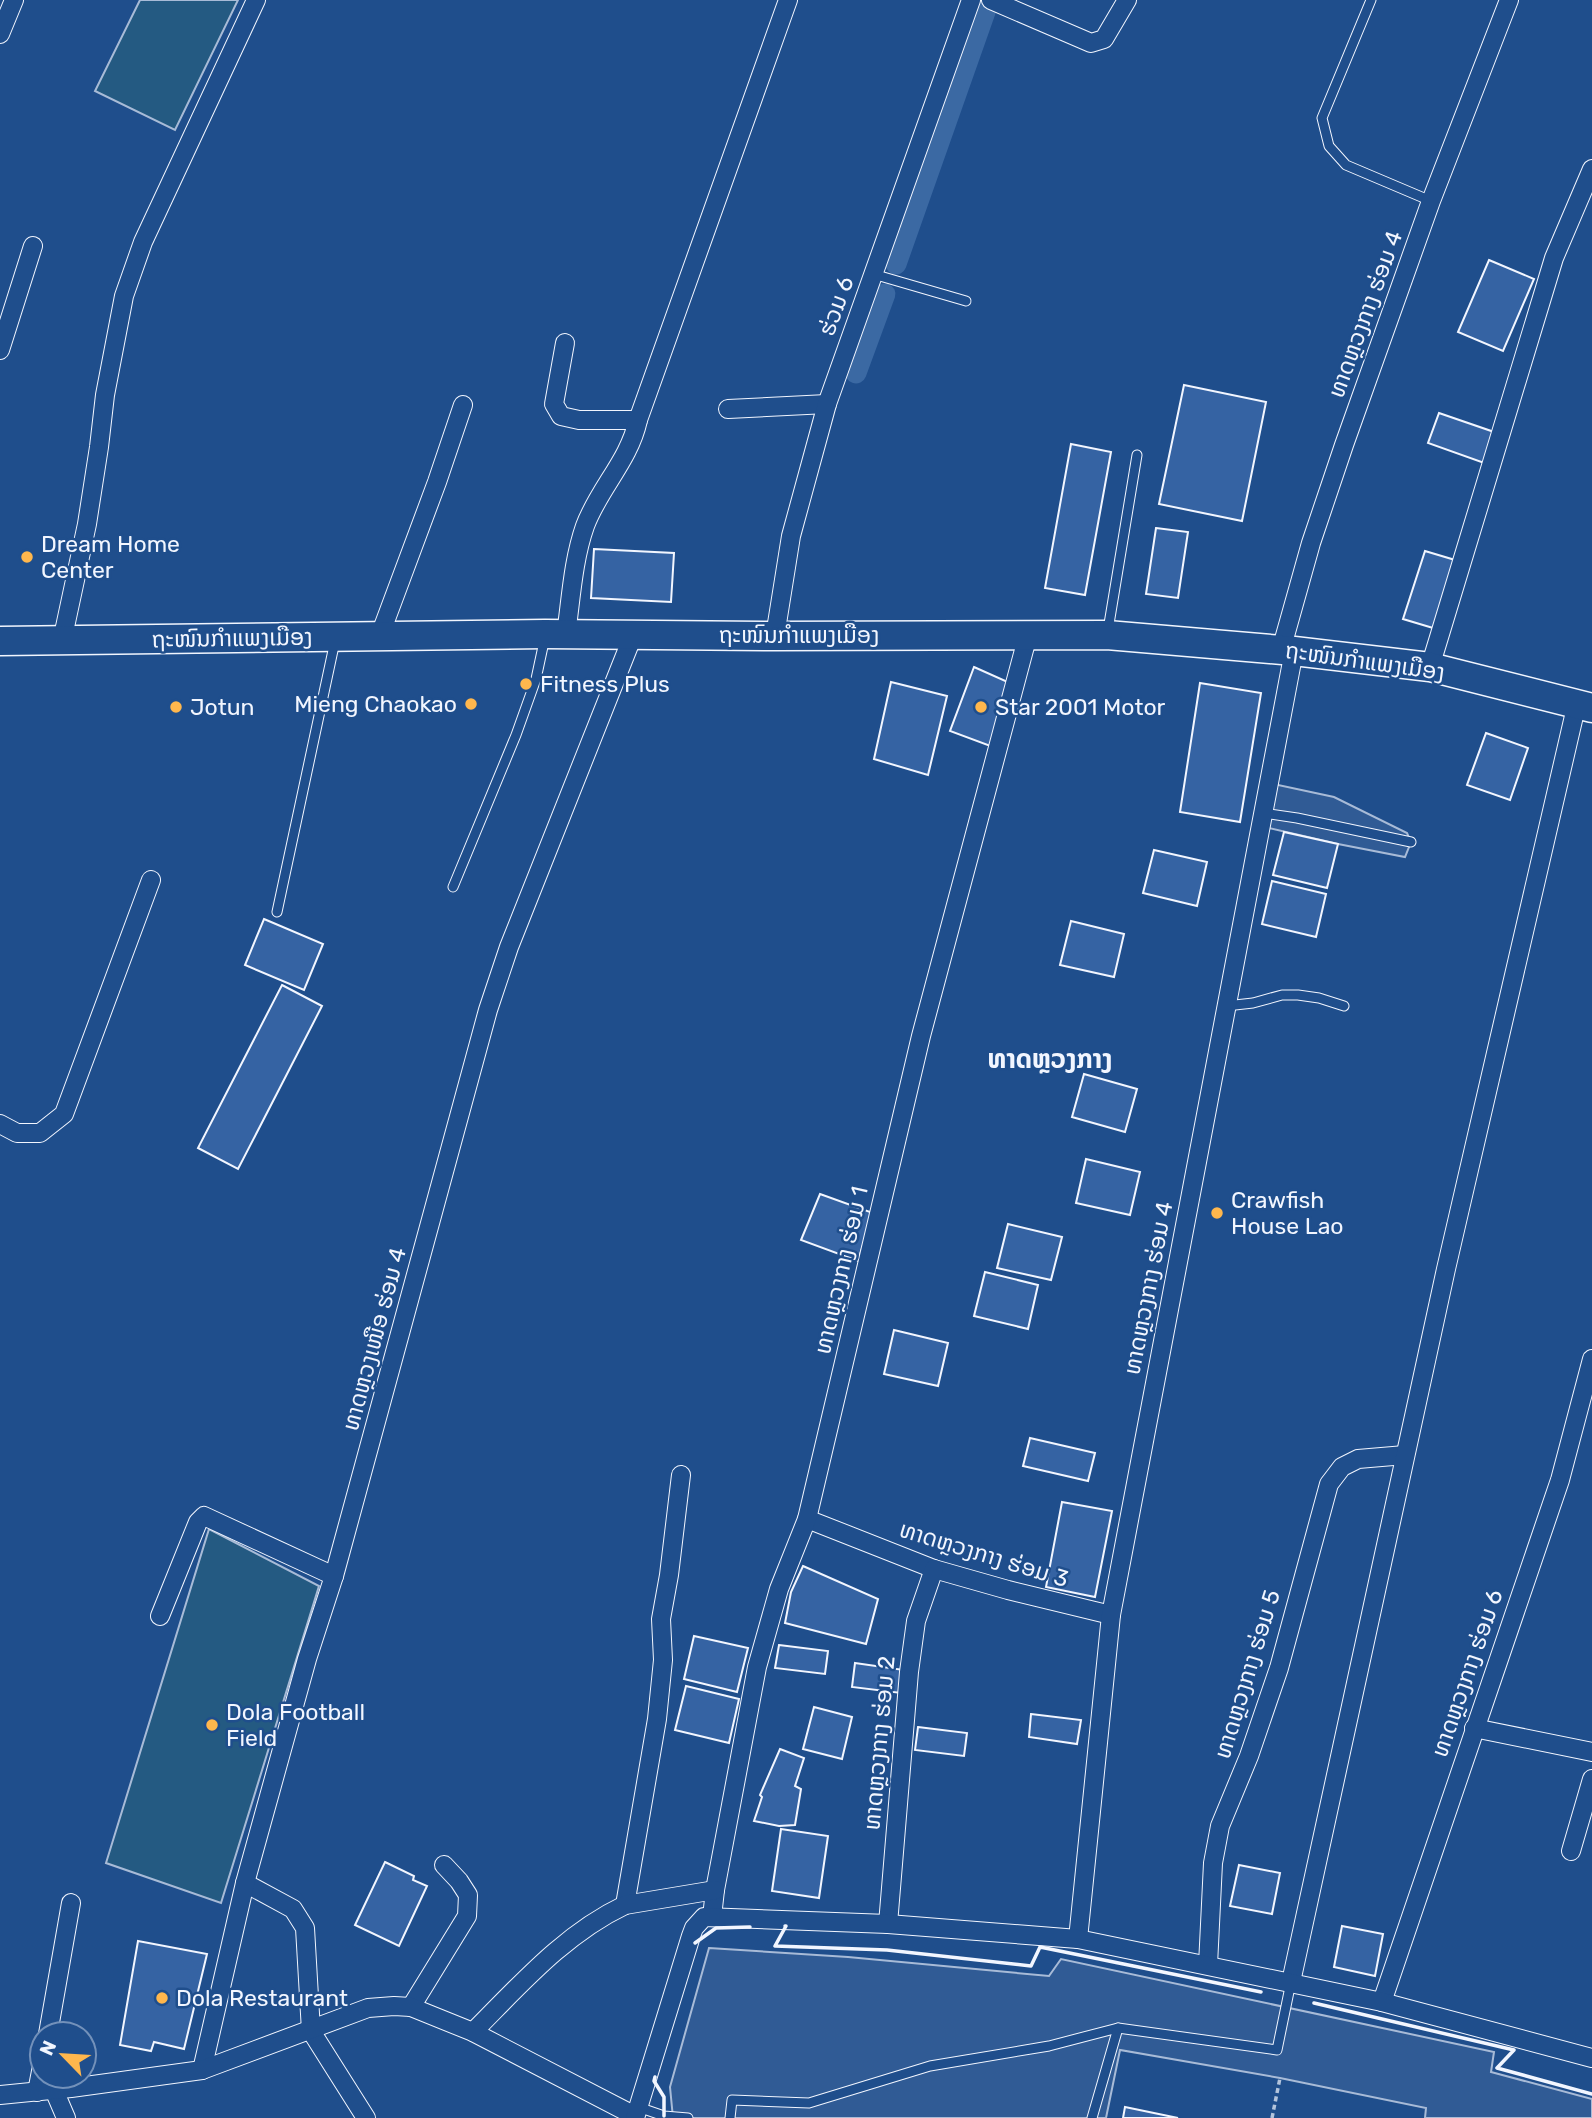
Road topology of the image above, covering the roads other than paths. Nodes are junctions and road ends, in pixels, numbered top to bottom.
1 (14, 0) edge
2 (256, 0) edge
3 (788, 0) edge
4 (971, 0) edge
5 (991, 0) edge
6 (1127, 0) edge
7 (1371, 0) edge
8 (1509, 0) edge
9 (0, 34) edge
10 (1592, 169) edge
11 (1588, 190) edge
12 (1431, 201) junction
13 (33, 246) dead end
14 (873, 274) junction
15 (966, 301) dead end
16 (565, 343) dead end
17 (0, 350) edge
18 (827, 404) junction
19 (463, 405) dead end
20 (728, 409) dead end
21 (638, 420) junction
22 (1137, 455) dead end
23 (634, 633) junction
24 (556, 634) junction
25 (380, 635) junction
26 (1028, 635) junction
27 (1107, 635) junction
28 (336, 636) junction
29 (775, 636) junction
30 (62, 641) junction
31 (0, 642) edge
32 (1288, 650) junction
33 (1430, 667) junction
34 (1585, 706) edge
35 (1263, 813) junction
36 (1411, 842) dead end
37 (152, 880) dead end
38 (453, 887) dead end
39 (277, 912) dead end
40 (1226, 1006) junction
41 (1344, 1006) dead end
42 (0, 1124) edge
43 (1592, 1359) edge
44 (1405, 1455) junction
45 (681, 1475) dead end
46 (807, 1519) junction
47 (933, 1569) junction
48 (334, 1576) junction
49 (1111, 1615) junction
50 (160, 1616) dead end
51 (1474, 1728) junction
52 (1592, 1752) edge
53 (1592, 1779) edge
54 (1571, 1851) dead end
55 (444, 1865) dead end
56 (245, 1883) junction
57 (715, 1890) junction
58 (71, 1903) dead end
59 (625, 1905) junction
60 (712, 1917) junction
61 (888, 1924) junction
62 (1078, 1939) junction
63 (1208, 1965) junction
64 (1291, 1982) junction
65 (1382, 2002) junction
66 (411, 2007) junction
67 (50, 2020) edge
68 (1118, 2028) junction
69 (311, 2031) junction
70 (473, 2032) junction
71 (1592, 2058) edge
72 (202, 2070) junction
73 (46, 2091) junction
74 (0, 2095) edge
75 (636, 2114) edge
76 (66, 2118) edge
77 (366, 2118) edge
78 (688, 2118) edge
79 (730, 2118) edge
80 (1092, 2118) edge

1 - 9 street
2 - 30 street
3 - 21 street
4 - 14 street, ຮ່ວມ 6
5 - 6 street
7 - 12 lane
8 - 12 street, ທາດຫຼວງກາງ ຮ່ອມ 4
10 - 11 street
11 - 33 street
12 - 32 street, ທາດຫຼວງກາງ ຮ່ອມ 4
13 - 17 street
14 - 15 lane
14 - 18 street, ຮ່ວມ 6
16 - 21 street
18 - 20 street
18 - 29 street, ຮ່ວມ 6
19 - 25 street
21 - 24 street
22 - 27 lane
23 - 24 main road, ຖະໜົນກຳແພງເມືອງ
23 - 29 main road, ຖະໜົນກຳແພງເມືອງ
23 - 48 street, ທາດຫຼວງເໜືອ ຮ່ອມ 4
24 - 25 main road, ຖະໜົນກຳແພງເມືອງ
24 - 38 lane
25 - 28 main road, ຖະໜົນກຳແພງເມືອງ
26 - 27 main road, ຖະໜົນກຳແພງເມືອງ
26 - 29 main road, ຖະໜົນກຳແພງເມືອງ
26 - 46 street, ທາດຫຼວງກາງ ຮ່ອມ 1
27 - 32 main road, ຖະໜົນກຳແພງເມືອງ
28 - 30 main road, ຖະໜົນກຳແພງເມືອງ
28 - 39 lane
30 - 31 main road, ຖະໜົນກຳແພງເມືອງ
32 - 33 main road, ຖະໜົນກຳແພງເມືອງ
32 - 35 street, ທາດຫຼວງກາງ ຮ່ອມ 4
33 - 34 main road, ຖະໜົນກຳແພງເມືອງ
34 - 44 street
35 - 36 lane
35 - 40 street, ທາດຫຼວງກາງ ຮ່ອມ 4
37 - 42 street
40 - 41 lane
40 - 49 street, ທາດຫຼວງກາງ ຮ່ອມ 4
43 - 51 street, ທາດຫຼວງກາງ ຮ່ອມ 6
44 - 63 street, ທາດຫຼວງກາງ ຮ່ອມ 5
44 - 64 street
45 - 59 street
46 - 47 street, ທາດຫຼວງກາງ ຮ່ອມ 3
46 - 57 street, ທາດຫຼວງກາງ ຮ່ອມ 1
47 - 49 street, ທາດຫຼວງກາງ ຮ່ອມ 3
47 - 61 street, ທາດຫຼວງກາງ ຮ່ອມ 2
48 - 50 street
48 - 56 street, ທາດຫຼວງເໜືອ ຮ່ອມ 4
49 - 62 street, ທາດຫຼວງກາງ ຮ່ອມ 4
51 - 52 street
51 - 65 street, ທາດຫຼວງກາງ ຮ່ອມ 6
53 - 54 street
55 - 66 street
56 - 69 street
56 - 72 street, ທາດຫຼວງເໜືອ ຮ່ອມ 4
57 - 59 street
57 - 60 street, ທາດຫຼວງກາງ ຮ່ອມ 1
58 - 67 street
59 - 70 street
60 - 61 street
60 - 75 street
61 - 62 street
62 - 63 street
63 - 64 street
64 - 65 street
64 - 68 lane
65 - 71 street
66 - 69 street
66 - 70 street
68 - 79 lane
68 - 80 lane
69 - 72 street
69 - 77 street
70 - 75 street
72 - 73 street
73 - 74 street
73 - 76 street
75 - 78 lane

